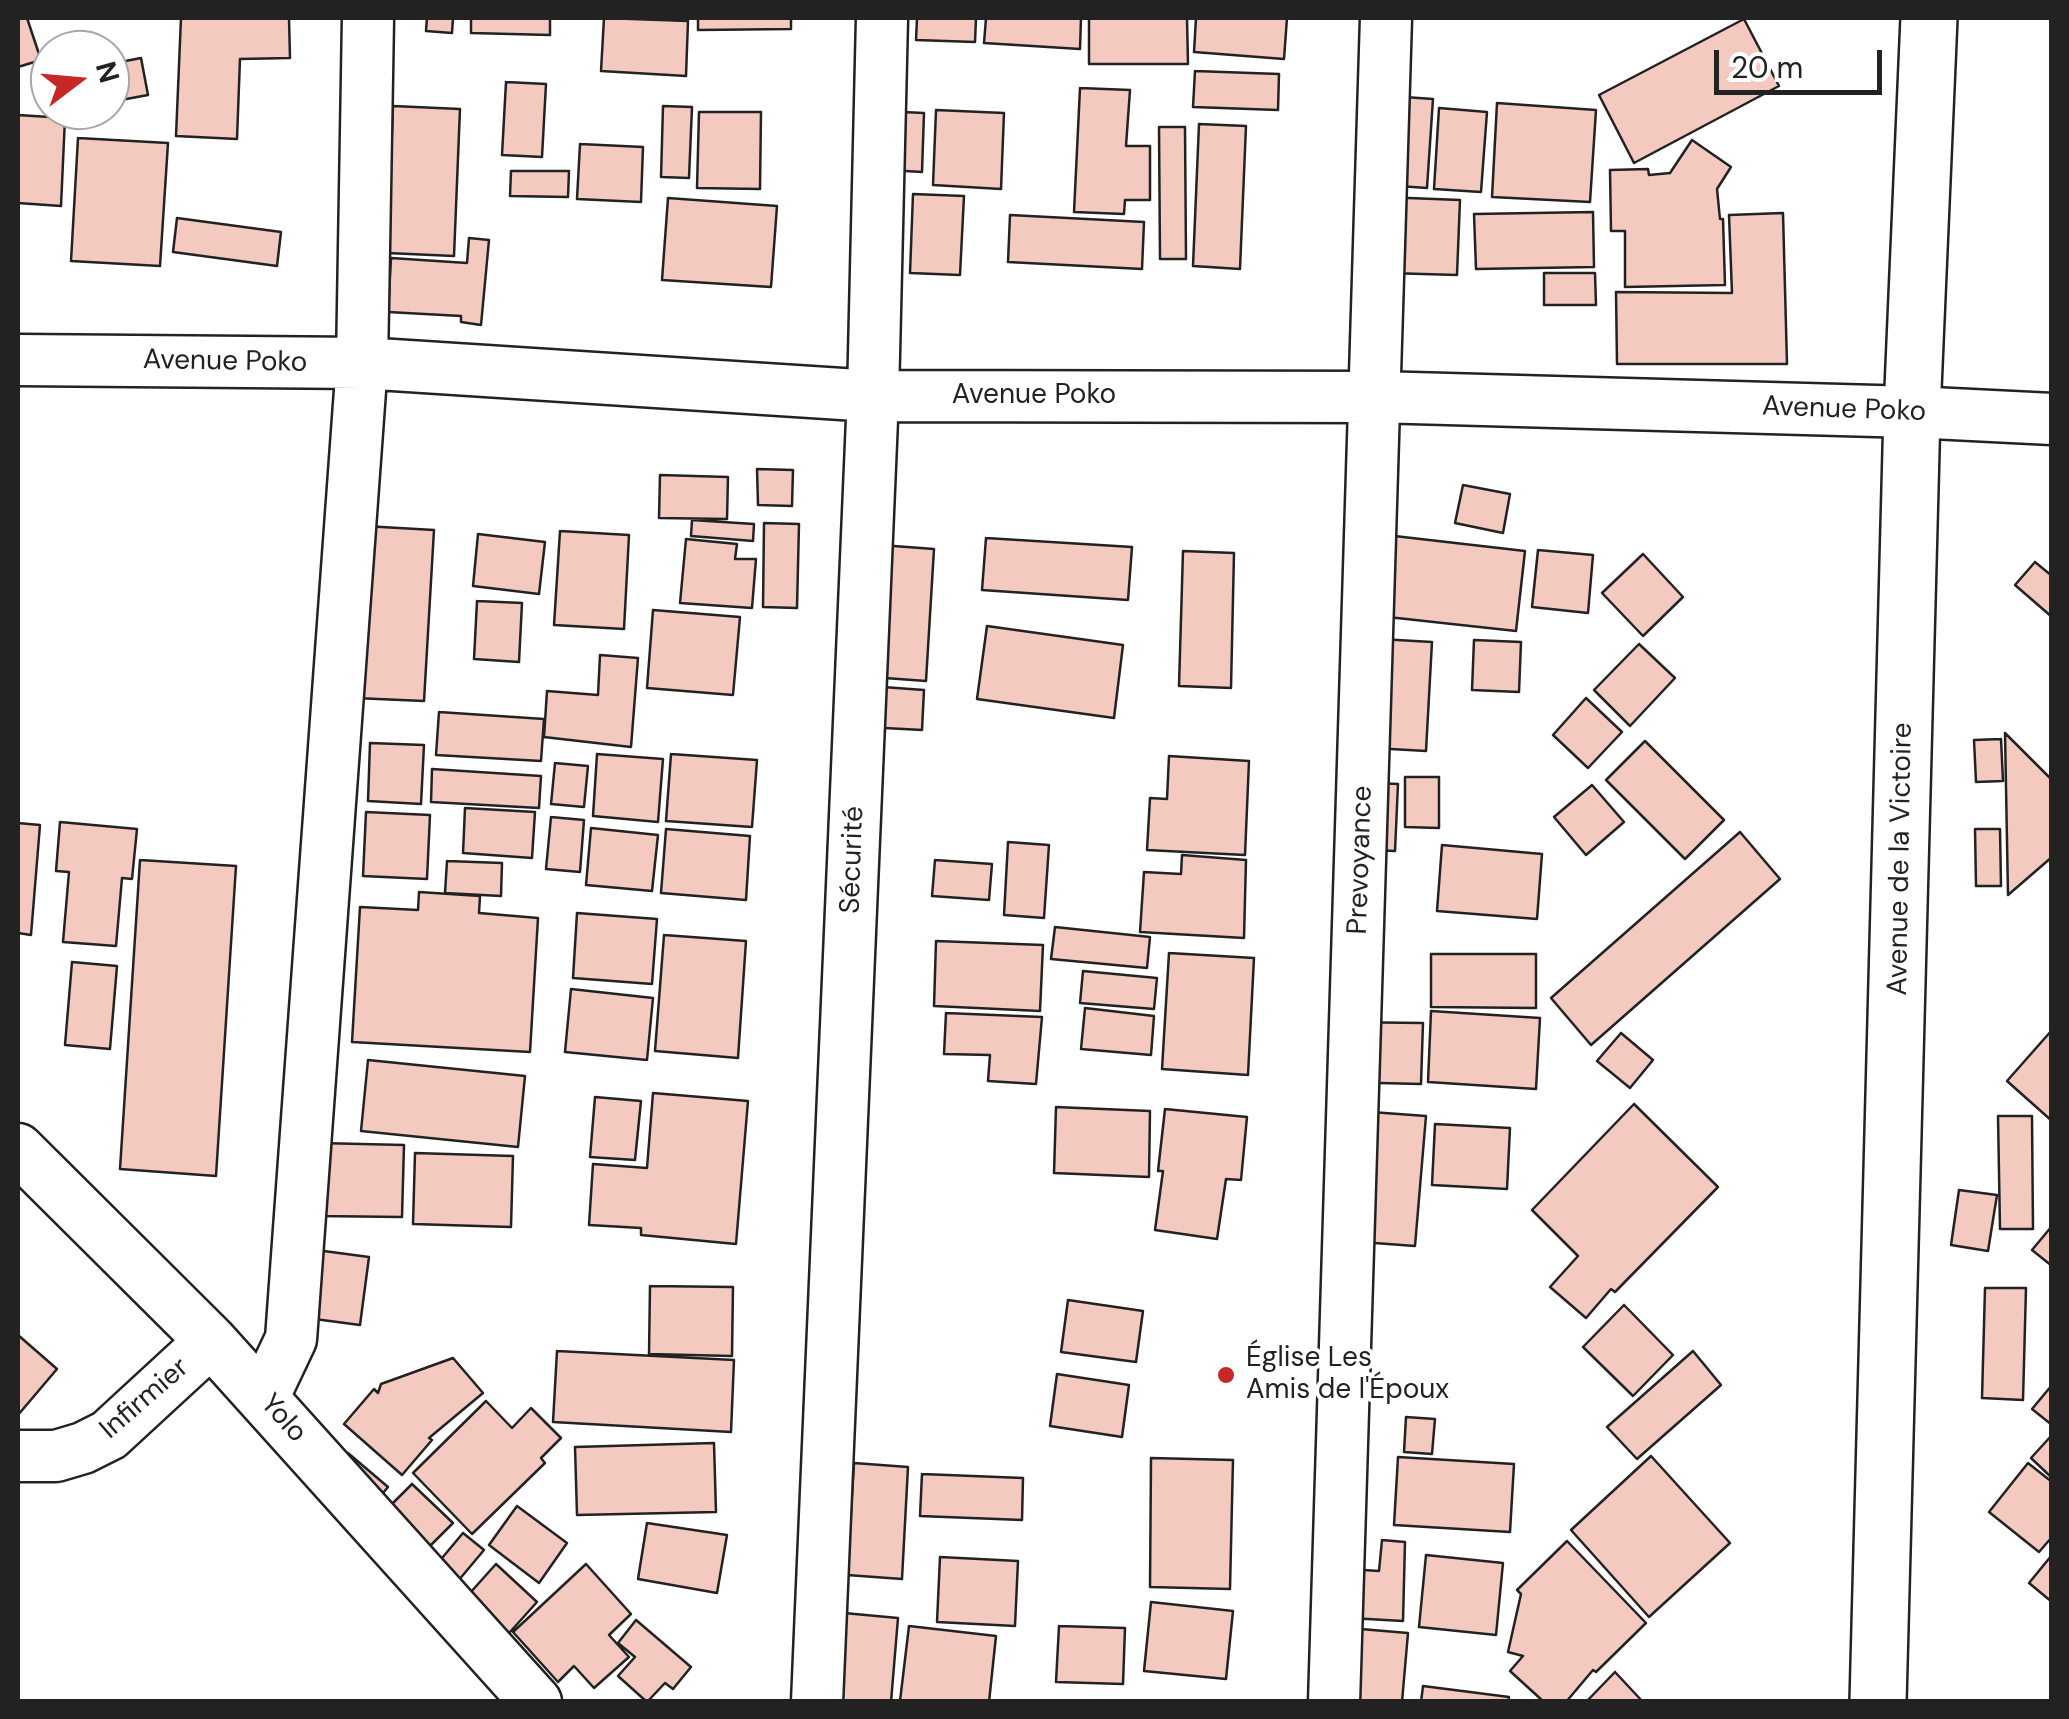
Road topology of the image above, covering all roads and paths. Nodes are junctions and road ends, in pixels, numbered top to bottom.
1 (368, 18) edge
2 (882, 18) edge
3 (1386, 18) edge
4 (1929, 18) edge
5 (18, 360) edge
6 (362, 363) junction
7 (872, 396) junction
8 (1376, 397) junction
9 (1912, 412) junction
10 (2052, 419) edge
11 (18, 1149) edge
12 (211, 1341) junction
13 (264, 1398) junction
14 (18, 1456) edge
15 (536, 1702) edge
16 (817, 1702) edge
17 (1334, 1702) edge
18 (1878, 1702) edge

1 - 6 street
2 - 7 street, Sécurité
3 - 8 street, Prevoyance
4 - 9 main road, Avenue de la Victoire
5 - 6 street, Avenue Poko
6 - 7 street, Avenue Poko
6 - 13 street
7 - 8 street, Avenue Poko
7 - 16 street, Sécurité
8 - 9 street, Avenue Poko
8 - 17 street, Prevoyance
9 - 10 street, Avenue Poko
9 - 18 main road, Avenue de la Victoire
11 - 12 street, Yolo
12 - 13 street, Yolo
12 - 14 street, Infirmier
13 - 15 street, Yolo

